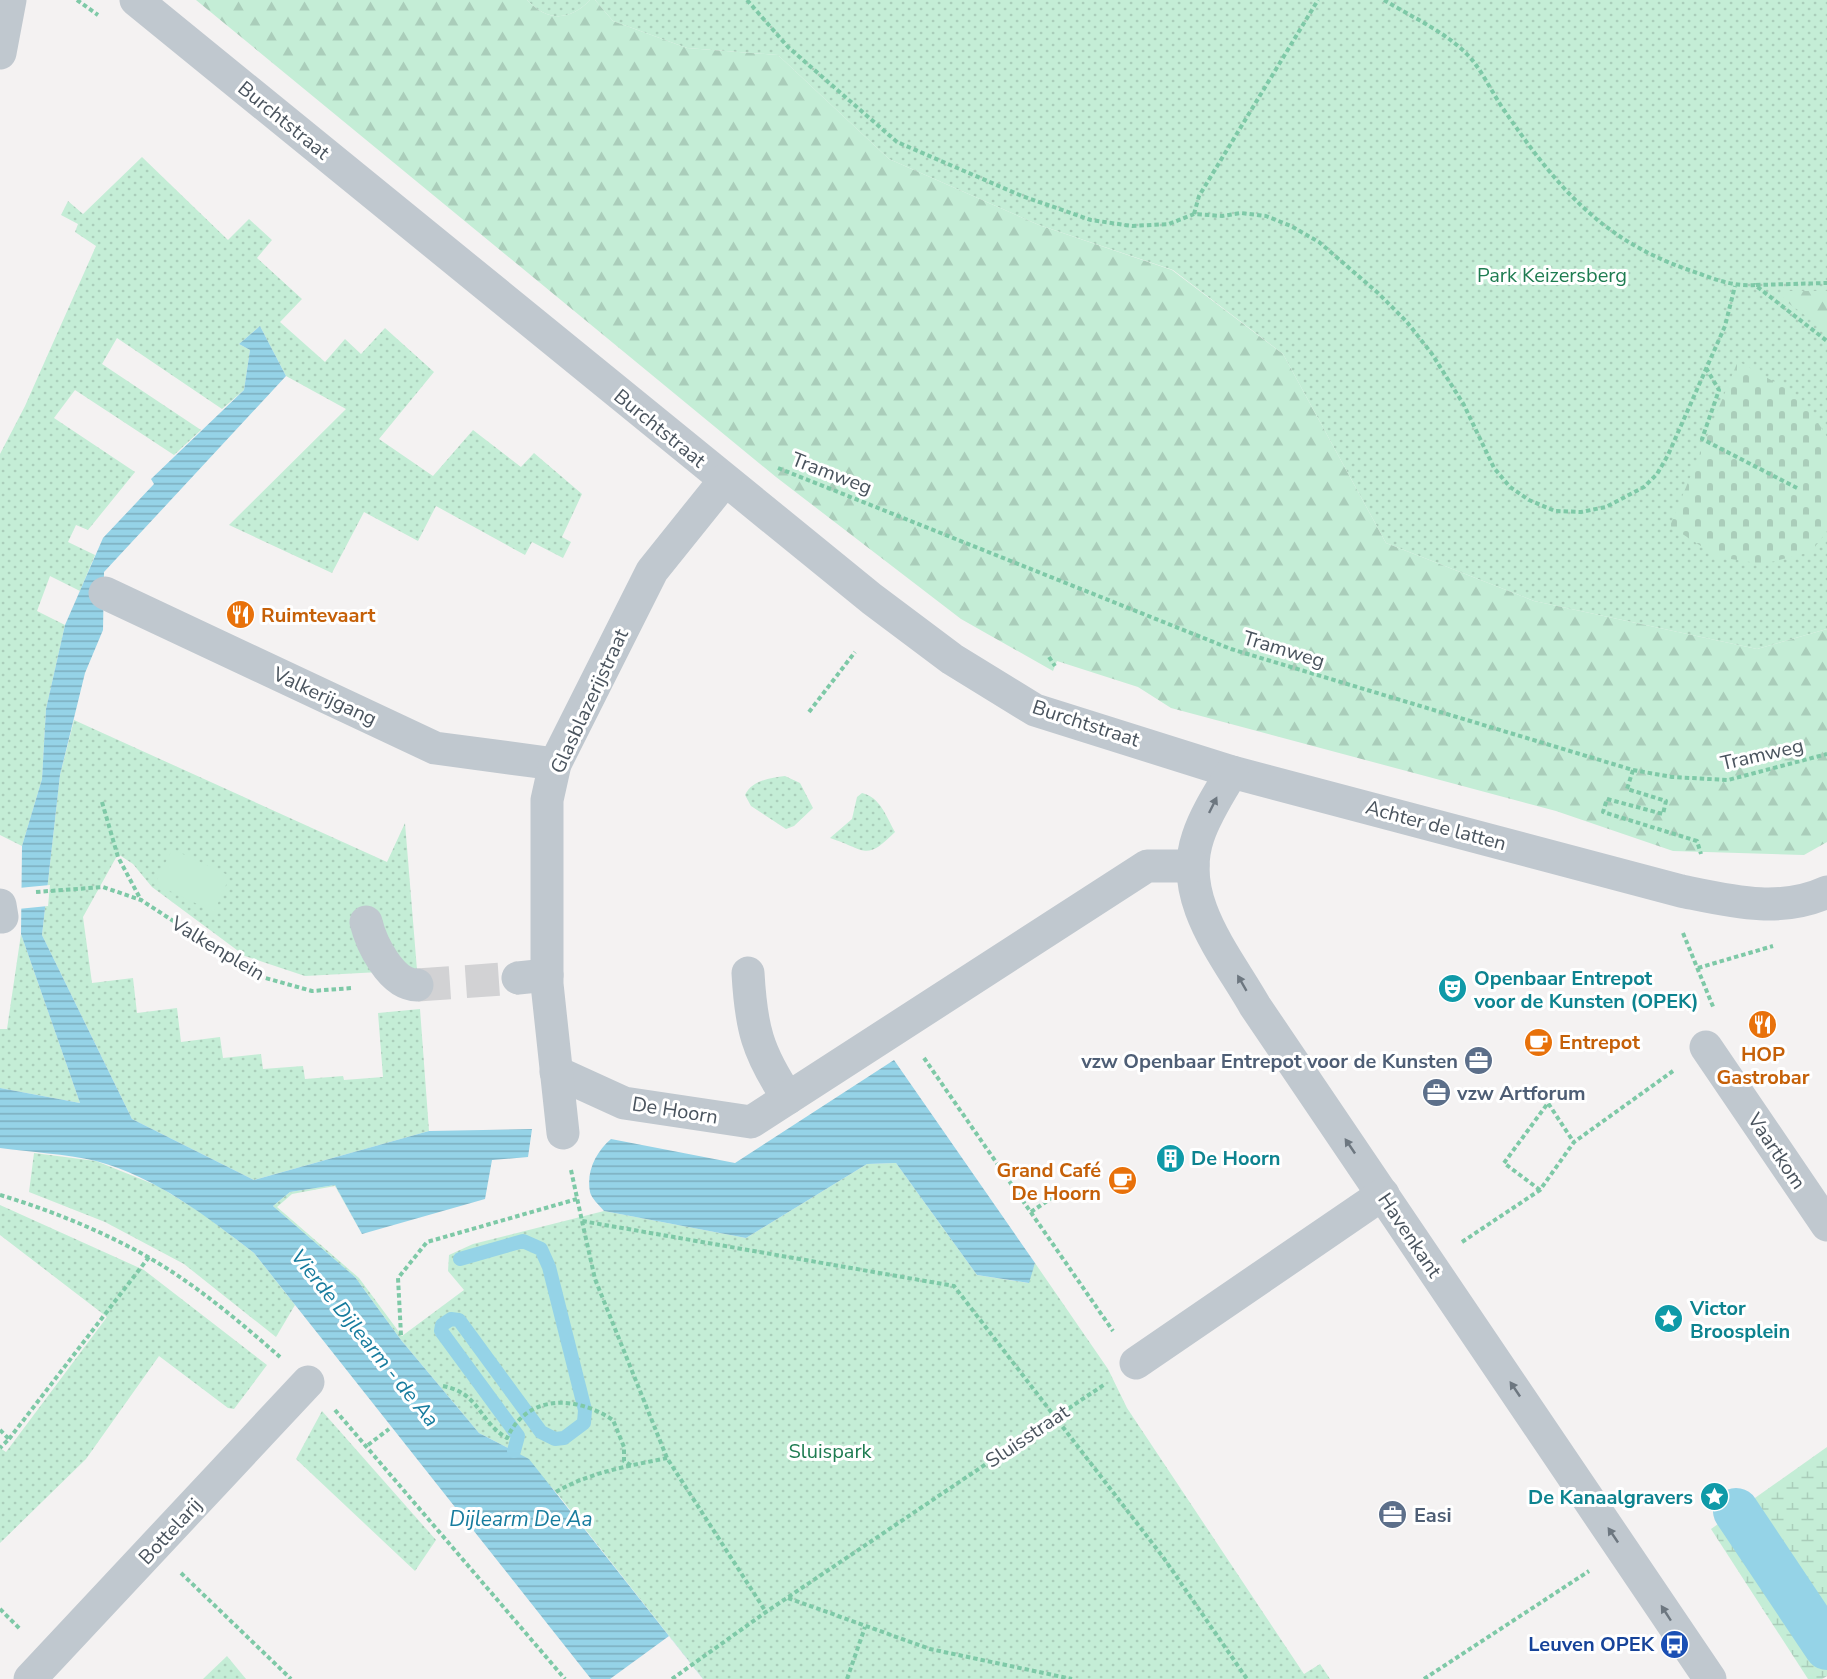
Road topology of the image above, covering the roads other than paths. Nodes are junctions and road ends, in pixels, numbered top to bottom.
1 (10, 0) edge
2 (136, 0) edge
3 (0, 53) edge
4 (725, 480) junction
5 (105, 594) dead end
6 (555, 764) junction
7 (1232, 772) junction
8 (1193, 866) junction
9 (1827, 892) edge
10 (366, 922) dead end
11 (748, 973) dead end
12 (414, 985) tunnel mouth
13 (1706, 1047) road end
14 (556, 1072) junction
15 (788, 1098) junction
16 (563, 1133) road end
17 (1383, 1194) junction
18 (1827, 1225) edge
19 (1136, 1363) road end
20 (308, 1382) dead end
21 (30, 1679) edge
22 (1710, 1679) edge

1 - 3 street
2 - 4 street, Burchtstraat
4 - 6 street, Glasblazerijstraat
4 - 7 street, Burchtstraat
5 - 6 street, Valkerijgang
6 - 14 street, Glasblazerijstraat
8 -> 7 street, Havenkant
7 - 9 street, Achter de latten
8 - 15 street, De Hoorn
17 -> 8 street, Havenkant
10 - 12 street
11 - 15 street
13 - 18 street, Vaartkom
14 - 15 street, De Hoorn
14 - 16 street, Glasblazerijstraat
17 - 19 street
22 -> 17 street, Havenkant
20 - 21 street, Bottelarij

